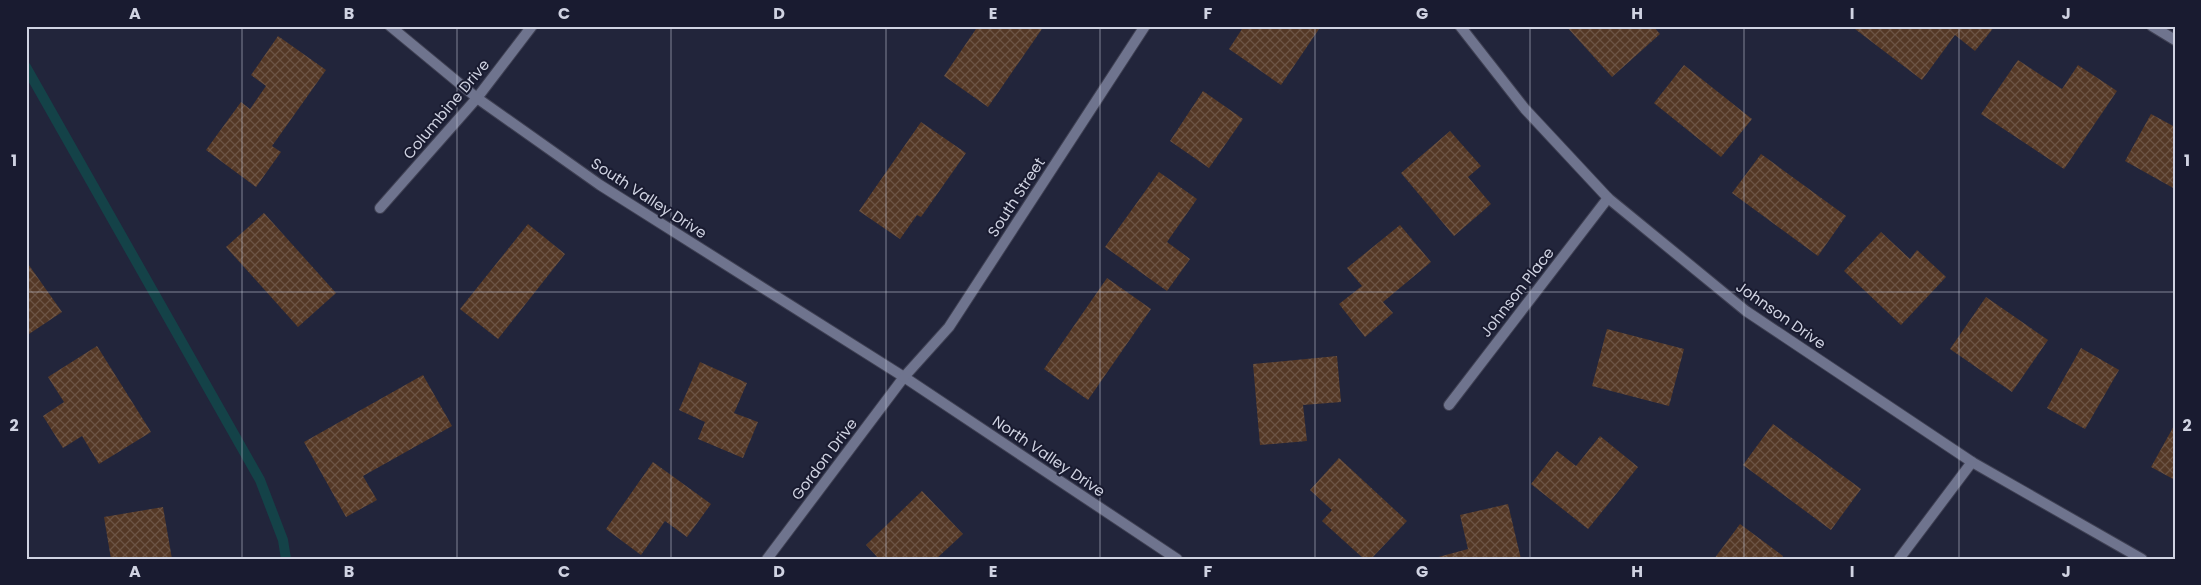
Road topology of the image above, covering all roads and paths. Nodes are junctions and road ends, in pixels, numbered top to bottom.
1 (390, 26) edge
2 (532, 26) edge
3 (1146, 26) edge
4 (1460, 26) edge
5 (2152, 26) edge
6 (2175, 40) edge
7 (477, 98) junction
8 (1608, 198) junction
9 (380, 208) dead end
10 (904, 378) junction
11 (1449, 405) dead end
12 (1972, 462) junction
13 (767, 559) edge
14 (1177, 559) edge
15 (1899, 559) edge
16 (2142, 559) edge

1 - 7 street, South Valley Drive
2 - 7 street, Columbine Drive
3 - 10 street, South Street
4 - 8 street, Johnson Drive
5 - 6 street
7 - 9 street, Columbine Drive
7 - 10 street, South Valley Drive
8 - 11 street, Johnson Place
8 - 12 street, Johnson Drive
10 - 13 street, Gordon Drive
10 - 14 street, North Valley Drive
12 - 15 street
12 - 16 street, Johnson Drive

